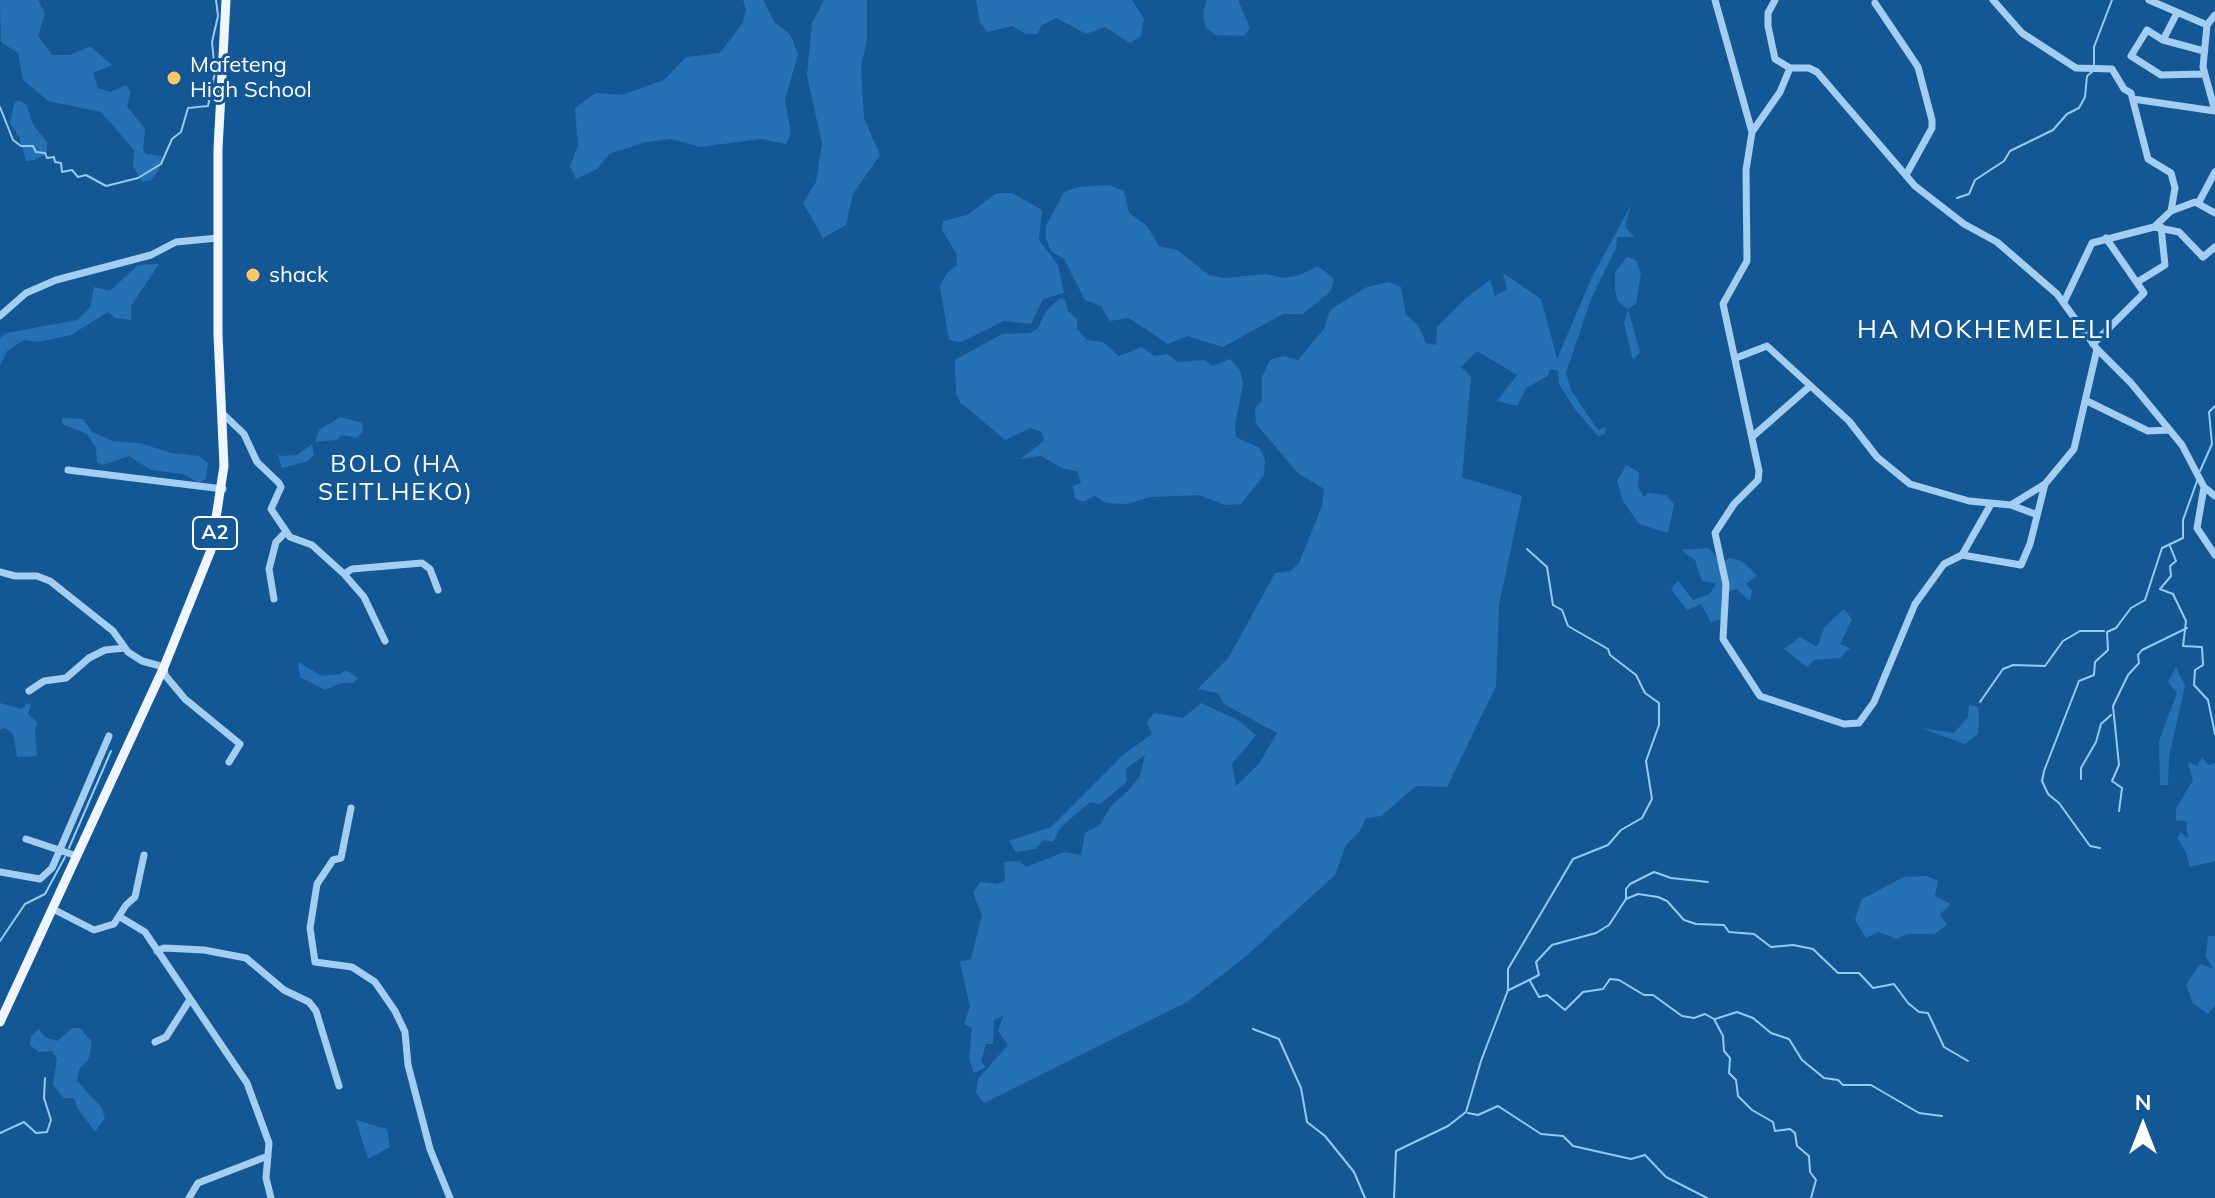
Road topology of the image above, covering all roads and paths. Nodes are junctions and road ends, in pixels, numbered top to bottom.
1 (226, 0) edge
2 (1715, 0) edge
3 (1775, 0) edge
4 (1993, 0) edge
5 (2149, 0) edge
6 (1876, 1) edge
7 (2177, 13) junction
8 (2215, 15) edge
9 (2210, 29) edge
10 (2163, 40) junction
11 (2204, 51) junction
12 (1790, 68) junction
13 (2204, 74) junction
14 (2211, 85) edge
15 (2133, 99) junction
16 (2215, 111) edge
17 (1752, 132) junction
18 (2215, 172) edge
19 (1906, 175) junction
20 (2199, 202) junction
21 (2171, 211) junction
22 (2215, 213) edge
23 (2157, 227) junction
24 (218, 238) junction
25 (2106, 238) junction
26 (2215, 247) edge
27 (2139, 281) junction
28 (2064, 302) junction
29 (0, 316) edge
30 (2095, 346) junction
31 (1736, 358) junction
32 (1809, 387) junction
33 (2087, 401) junction
34 (221, 412) junction
35 (2169, 430) junction
36 (1752, 437) junction
37 (68, 470) dead end
38 (2045, 484) junction
39 (2204, 487) junction
40 (223, 489) junction
41 (2215, 496) edge
42 (1991, 504) junction
43 (2011, 505) junction
44 (2035, 514) junction
45 (285, 533) junction
46 (1962, 555) junction
47 (2215, 555) edge
48 (0, 572) edge
49 (344, 574) junction
50 (438, 590) dead end
51 (274, 599) dead end
52 (385, 641) dead end
53 (125, 648) junction
54 (164, 667) junction
55 (29, 691) dead end
56 (109, 736) dead end
57 (229, 762) dead end
58 (351, 808) dead end
59 (26, 839) dead end
60 (61, 849) junction
61 (144, 855) dead end
62 (77, 856) junction
63 (4, 872) edge
64 (0, 880) edge
65 (53, 909) junction
66 (120, 917) junction
67 (157, 951) junction
68 (189, 1001) junction
69 (0, 1022) edge
70 (155, 1042) dead end
71 (339, 1086) dead end
72 (268, 1156) junction
73 (189, 1198) edge
74 (271, 1198) edge
75 (450, 1198) edge

1 - 24 main road, A2
2 - 17 street
3 - 12 street
4 - 15 street
5 - 7 street
6 - 19 street
7 - 9 street
7 - 10 street
8 - 9 street
9 - 11 street
10 - 11 street
10 - 13 street
11 - 13 street
12 - 17 street
12 - 19 street
13 - 14 street
14 - 16 street
15 - 16 street
15 - 21 street
17 - 31 street
18 - 20 street
19 - 28 street
20 - 21 street
20 - 22 street
21 - 23 street
23 - 25 street
23 - 26 street
23 - 27 street
24 - 29 street
24 - 34 main road, A2
25 - 27 street
25 - 28 street
27 - 30 street
28 - 30 street
30 - 33 street
30 - 35 street
31 - 32 street
31 - 36 street
32 - 36 street
32 - 42 street
33 - 35 street
33 - 38 street
34 - 40 main road, A2
34 - 45 street
35 - 39 street
36 - 46 street
37 - 40 street
38 - 43 street
38 - 44 street
39 - 41 street
39 - 47 street
40 - 54 main road, A2
42 - 43 street
42 - 46 street
43 - 44 street
44 - 46 street
45 - 49 street
45 - 51 street
48 - 53 street
49 - 50 street
49 - 52 street
53 - 54 street
53 - 55 street
54 - 57 street
54 - 62 main road, A2
56 - 60 street
58 - 75 street
59 - 60 street
60 - 62 street
60 - 63 street
61 - 66 street
62 - 65 main road, A2
63 - 64 street
65 - 66 street
65 - 69 main road, A2
66 - 67 street
67 - 68 street
67 - 71 street
68 - 70 street
68 - 72 street
72 - 73 street
72 - 74 street

